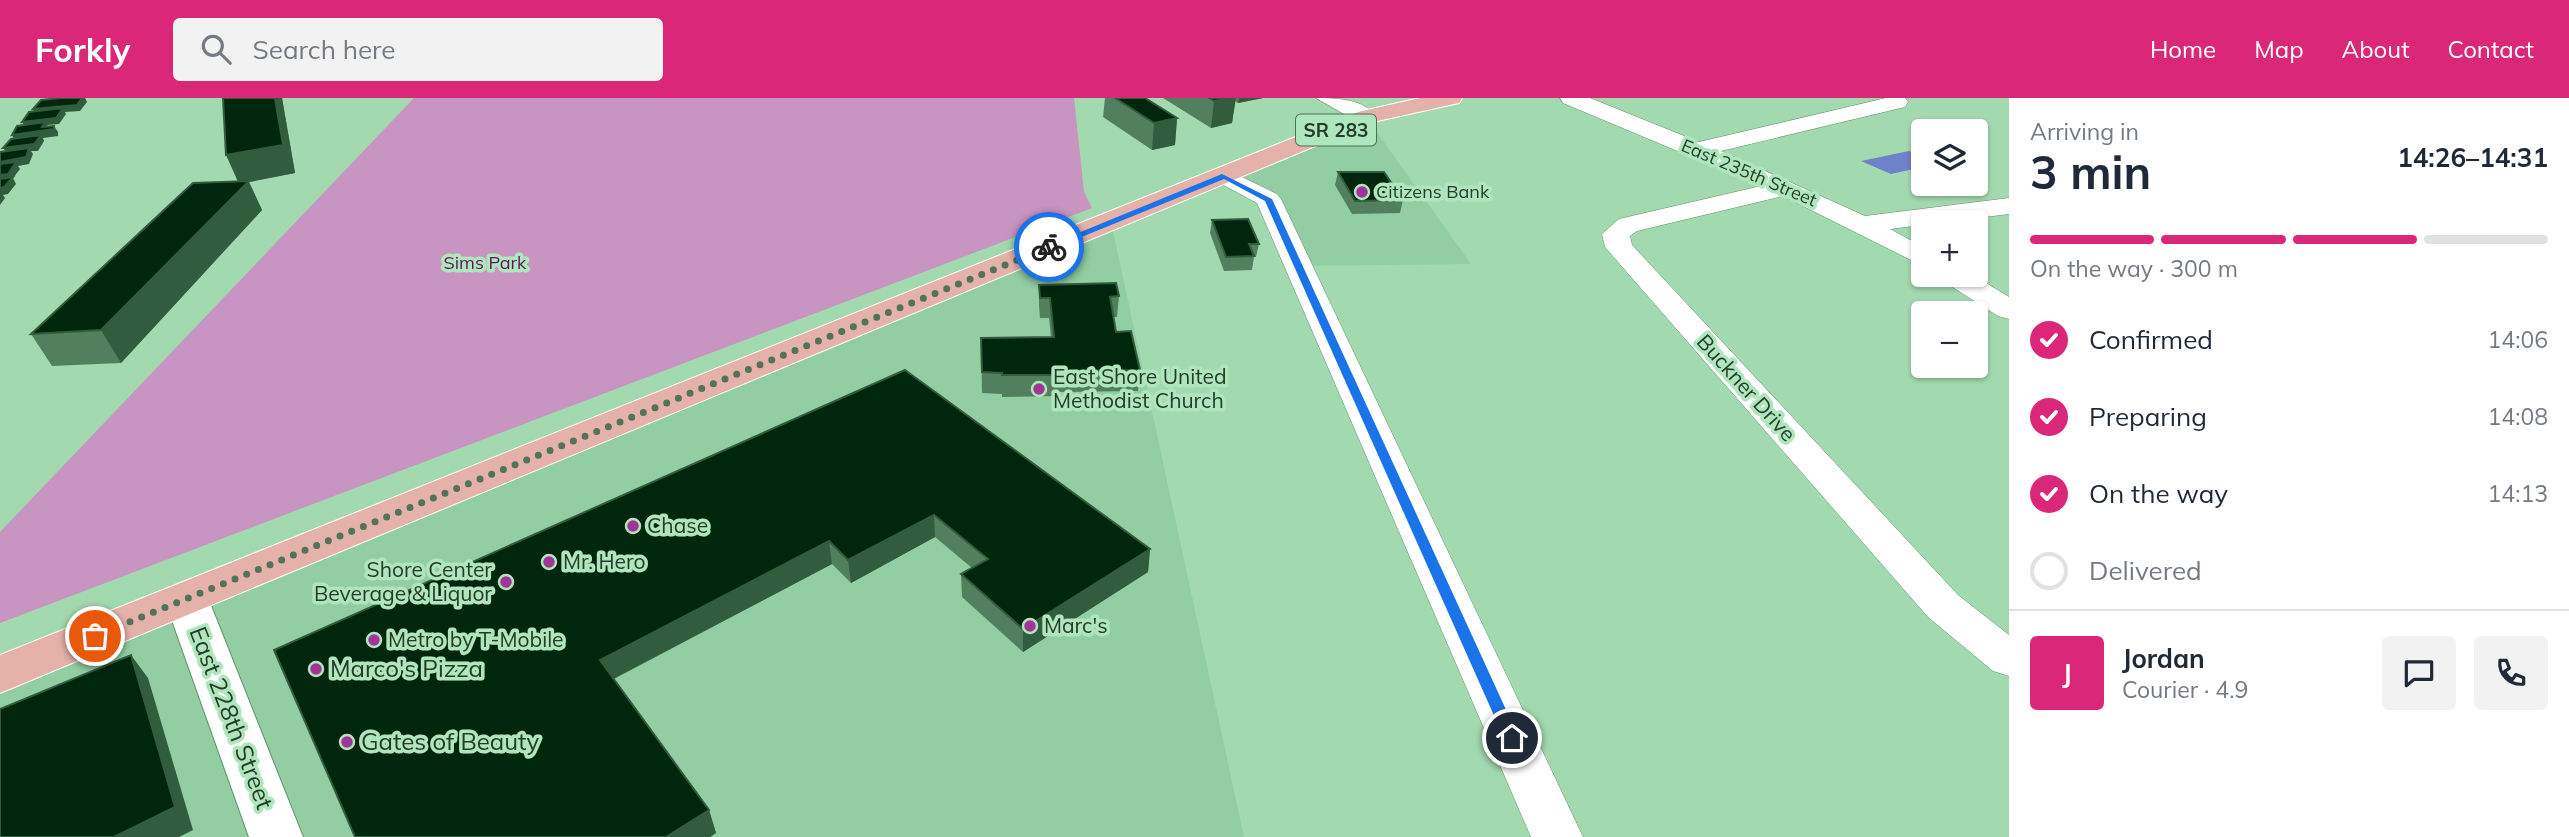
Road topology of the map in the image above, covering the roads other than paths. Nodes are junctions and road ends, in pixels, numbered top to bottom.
1 (1327, 98) edge
2 (1451, 98) edge
3 (1571, 98) edge
4 (1897, 102) dead end
5 (1366, 117) junction
6 (1696, 150) junction
7 (1225, 176) junction
8 (1786, 188) junction
9 (2009, 206) edge
10 (1863, 224) junction
11 (1911, 251) edge
12 (1972, 287) edge
13 (2009, 310) edge
14 (186, 598) junction
15 (2009, 659) edge
16 (0, 675) edge
17 (276, 837) edge
18 (1557, 837) edge

1 - 5 street
2 - 5 main road, SR 283
3 - 6 street, East 235th Street
4 - 6 street
5 - 7 main road, SR 283
6 - 8 street, East 235th Street
7 - 14 main road, SR 283
7 - 18 street
8 - 10 street, East 235th Street
8 - 15 street, Buckner Drive
9 - 10 street
10 - 11 street, East 235th Street
12 - 13 street
14 - 16 main road, SR 283
14 - 17 street, East 228th Street

